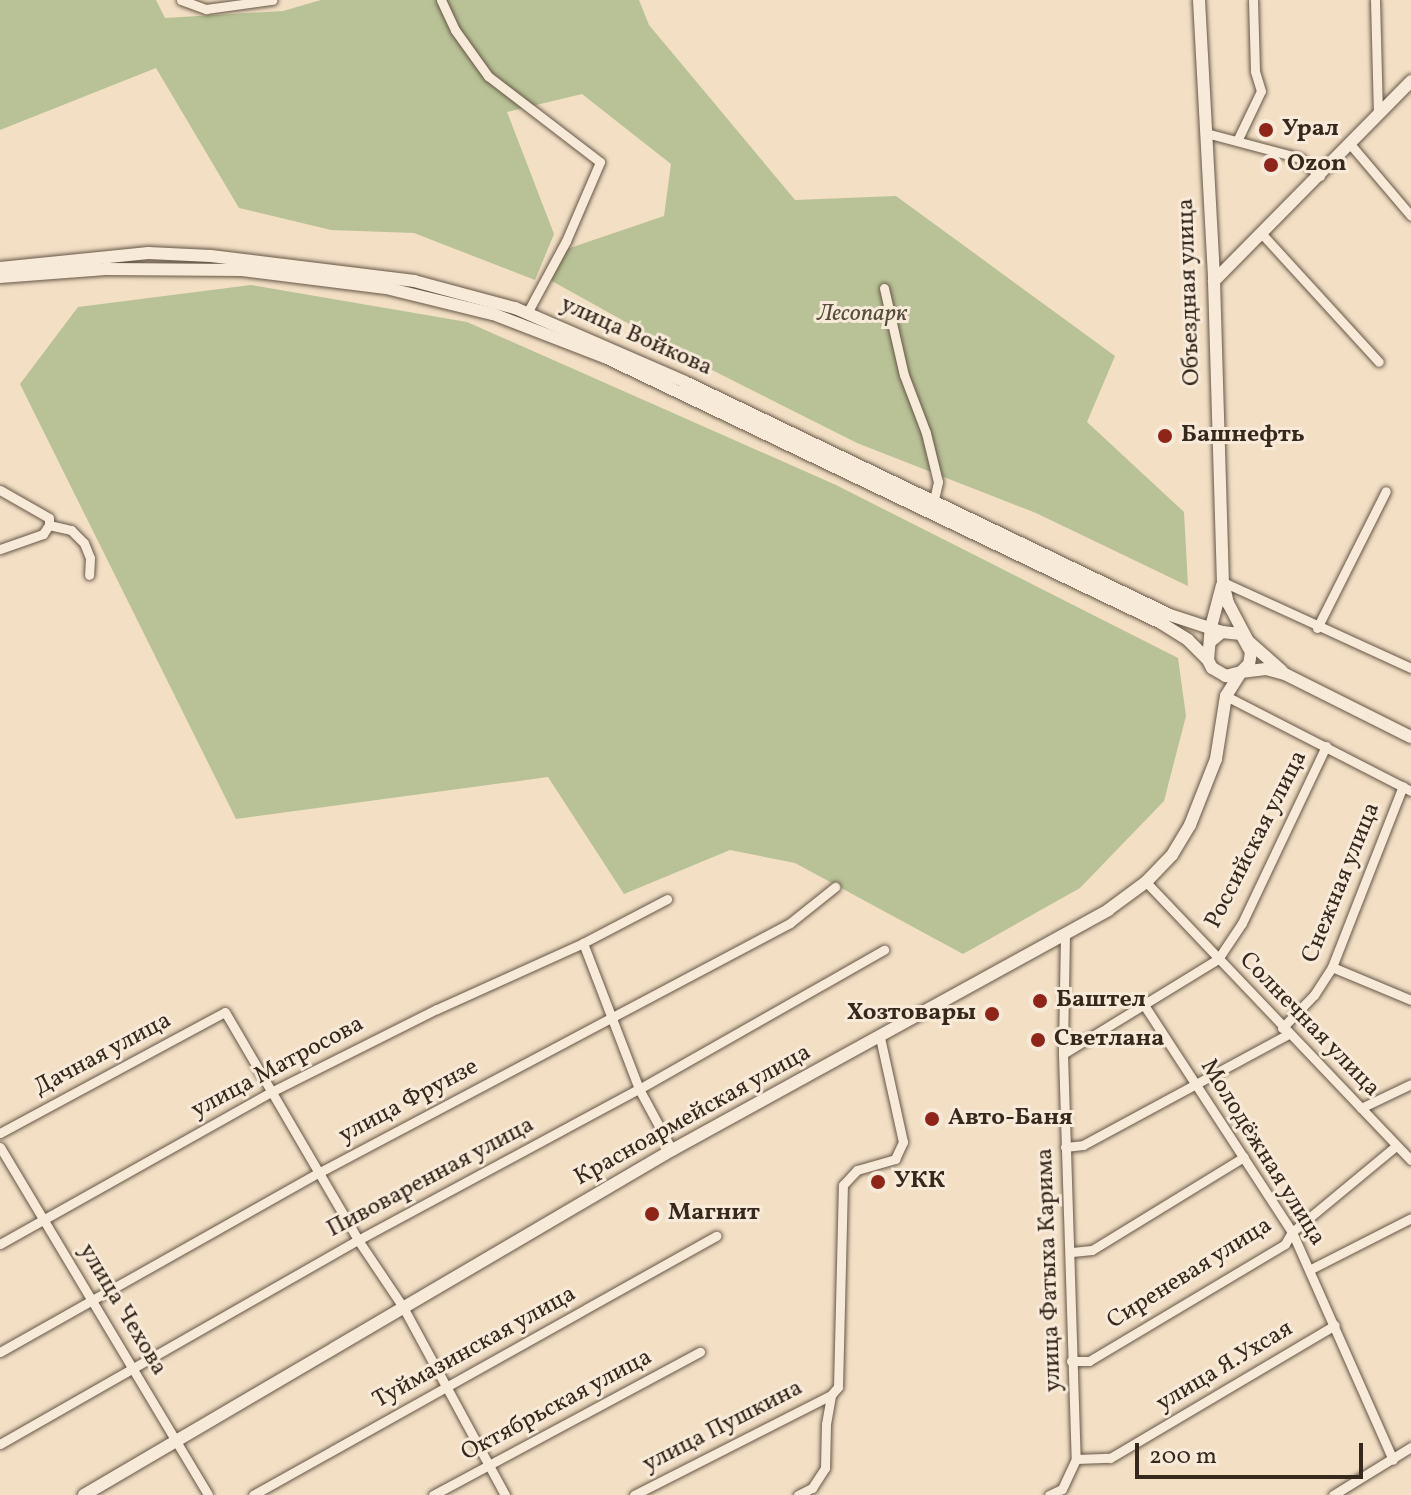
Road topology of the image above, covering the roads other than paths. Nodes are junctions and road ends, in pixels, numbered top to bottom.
1 (181, 0) edge
2 (272, 0) edge
3 (441, 0) edge
4 (1199, 0) edge
5 (1253, 0) edge
6 (1375, 0) edge
7 (1411, 81) edge
8 (1378, 115) junction
9 (1206, 133) junction
10 (1237, 141) junction
11 (1350, 144) junction
12 (1320, 176) junction
13 (1411, 216) edge
14 (1262, 234) junction
15 (0, 268) edge
16 (0, 277) edge
17 (1214, 281) junction
18 (884, 288) dead end
19 (527, 313) junction
20 (1379, 362) dead end
21 (0, 490) edge
22 (1386, 491) dead end
23 (933, 503) junction
24 (49, 522) junction
25 (0, 549) edge
26 (89, 575) dead end
27 (1223, 582) junction
28 (1317, 628) junction
29 (1216, 630) junction
30 (1248, 641) junction
31 (1210, 664) junction
32 (1411, 668) edge
33 (1241, 672) junction
34 (1285, 674) junction
35 (1226, 696) junction
36 (1411, 737) edge
37 (1326, 746) junction
38 (1407, 788) edge
39 (1146, 882) junction
40 (835, 887) dead end
41 (667, 899) dead end
42 (1065, 934) junction
43 (583, 943) junction
44 (884, 950) dead end
45 (1218, 959) junction
46 (1332, 967) junction
47 (1411, 1000) edge
48 (1144, 1005) junction
49 (613, 1017) junction
50 (1285, 1031) junction
51 (880, 1037) junction
52 (1063, 1054) junction
53 (1195, 1083) junction
54 (1411, 1084) edge
55 (639, 1089) junction
56 (273, 1091) junction
57 (1361, 1108) junction
58 (0, 1133) edge
59 (1396, 1146) junction
60 (0, 1147) edge
61 (1065, 1147) junction
62 (672, 1150) junction
63 (1244, 1157) junction
64 (1411, 1160) edge
65 (320, 1172) junction
66 (1411, 1218) edge
67 (44, 1220) junction
68 (1292, 1232) junction
69 (716, 1236) dead end
70 (358, 1240) junction
71 (0, 1244) edge
72 (1072, 1252) junction
73 (1311, 1269) junction
74 (94, 1299) junction
75 (403, 1307) junction
76 (1335, 1325) junction
77 (0, 1352) edge
78 (700, 1352) dead end
79 (1071, 1361) junction
80 (135, 1367) junction
81 (446, 1387) junction
82 (831, 1395) junction
83 (176, 1441) junction
84 (0, 1444) edge
85 (1411, 1447) edge
86 (1076, 1459) junction
87 (1393, 1460) junction
88 (489, 1464) junction
89 (811, 1491) edge
90 (84, 1495) edge
91 (208, 1495) edge
92 (253, 1495) edge
93 (433, 1495) edge
94 (505, 1495) edge
95 (634, 1495) edge
96 (798, 1495) edge
97 (1049, 1495) edge
98 (1333, 1495) edge

1 - 2 street
3 - 19 street
4 - 9 main road, Объездная улица
5 - 10 street
6 - 8 street
7 - 8 main road
8 - 11 main road
9 - 10 street
9 - 17 main road, Объездная улица
10 - 12 street
11 - 12 main road
11 - 13 street
12 - 14 main road
14 - 17 main road
14 - 20 street
15 - 19 main road, улица Войкова
16 - 31 main road, улица Войкова
17 - 27 main road, Объездная улица
18 - 23 street
19 - 23 main road, улица Войкова
21 - 24 street
22 - 28 street
23 - 29 main road, улица Войкова
24 - 25 street
24 - 26 street
27 - 28 street
27 - 29 main road
27 - 30 main road
28 - 32 street
29 - 30 main road
29 - 31 main road
30 - 33 main road
30 - 34 main road
31 - 33 main road
31 - 35 main road
33 - 34 main road
33 - 35 main road
34 - 36 main road
35 - 37 street
35 - 39 main road, Красноармейская улица
37 - 38 street
37 - 45 street, Российская улица
38 - 46 street, Снежная улица
39 - 42 main road, Красноармейская улица
39 - 45 street, Солнечная улица
40 - 49 street, улица Фрунзе
41 - 43 street, улица Матросова
42 - 51 main road, Красноармейская улица
42 - 52 street, улица Фатыха Карима
43 - 49 street
43 - 56 street, улица Матросова
44 - 55 street, Пивоваренная улица
45 - 48 street, Российская улица
45 - 50 street, Солнечная улица
46 - 47 street
46 - 50 street, Снежная улица
48 - 52 street, Российская улица
48 - 53 street, Молодёжная улица
49 - 55 street
49 - 65 street, улица Фрунзе
50 - 53 street, Снежная улица
50 - 57 street, Солнечная улица
51 - 62 main road, Красноармейская улица
51 - 82 street
52 - 61 street, улица Фатыха Карима
53 - 61 street, Снежная улица
53 - 63 street, Молодёжная улица
54 - 57 street
55 - 62 street
55 - 70 street, Пивоваренная улица
56 - 58 street, Дачная улица
56 - 65 street
56 - 67 street, улица Матросова
57 - 59 street, Солнечная улица
59 - 64 street, Солнечная улица
59 - 68 street, Сиреневая улица
60 - 67 street, улица Чехова
61 - 72 street, улица Фатыха Карима
62 - 75 main road, Красноармейская улица
63 - 68 street, Молодёжная улица
63 - 72 street
65 - 70 street
65 - 74 street, улица Фрунзе
66 - 73 street
67 - 71 street, улица Матросова
67 - 74 street, улица Чехова
68 - 73 street, Молодёжная улица
68 - 79 street, Сиреневая улица
69 - 81 street, Туймазинская улица
70 - 75 street
70 - 80 street, Пивоваренная улица
72 - 79 street, улица Фатыха Карима
73 - 76 street, Молодёжная улица
74 - 77 street, улица Фрунзе
74 - 80 street, улица Чехова
75 - 81 street
75 - 83 main road, Красноармейская улица
76 - 86 street, улица Я.Ухсая
76 - 87 street, Молодёжная улица
78 - 88 street, Октябрьская улица
79 - 86 street, улица Фатыха Карима
80 - 83 street, улица Чехова
80 - 84 street, Пивоваренная улица
81 - 88 street
81 - 92 street, Туймазинская улица
82 - 89 street
82 - 95 street, улица Пушкина
83 - 90 main road, Красноармейская улица
83 - 91 street, улица Чехова
85 - 87 street
86 - 97 street
87 - 98 street
88 - 93 street, Октябрьская улица
88 - 94 street
89 - 96 street

